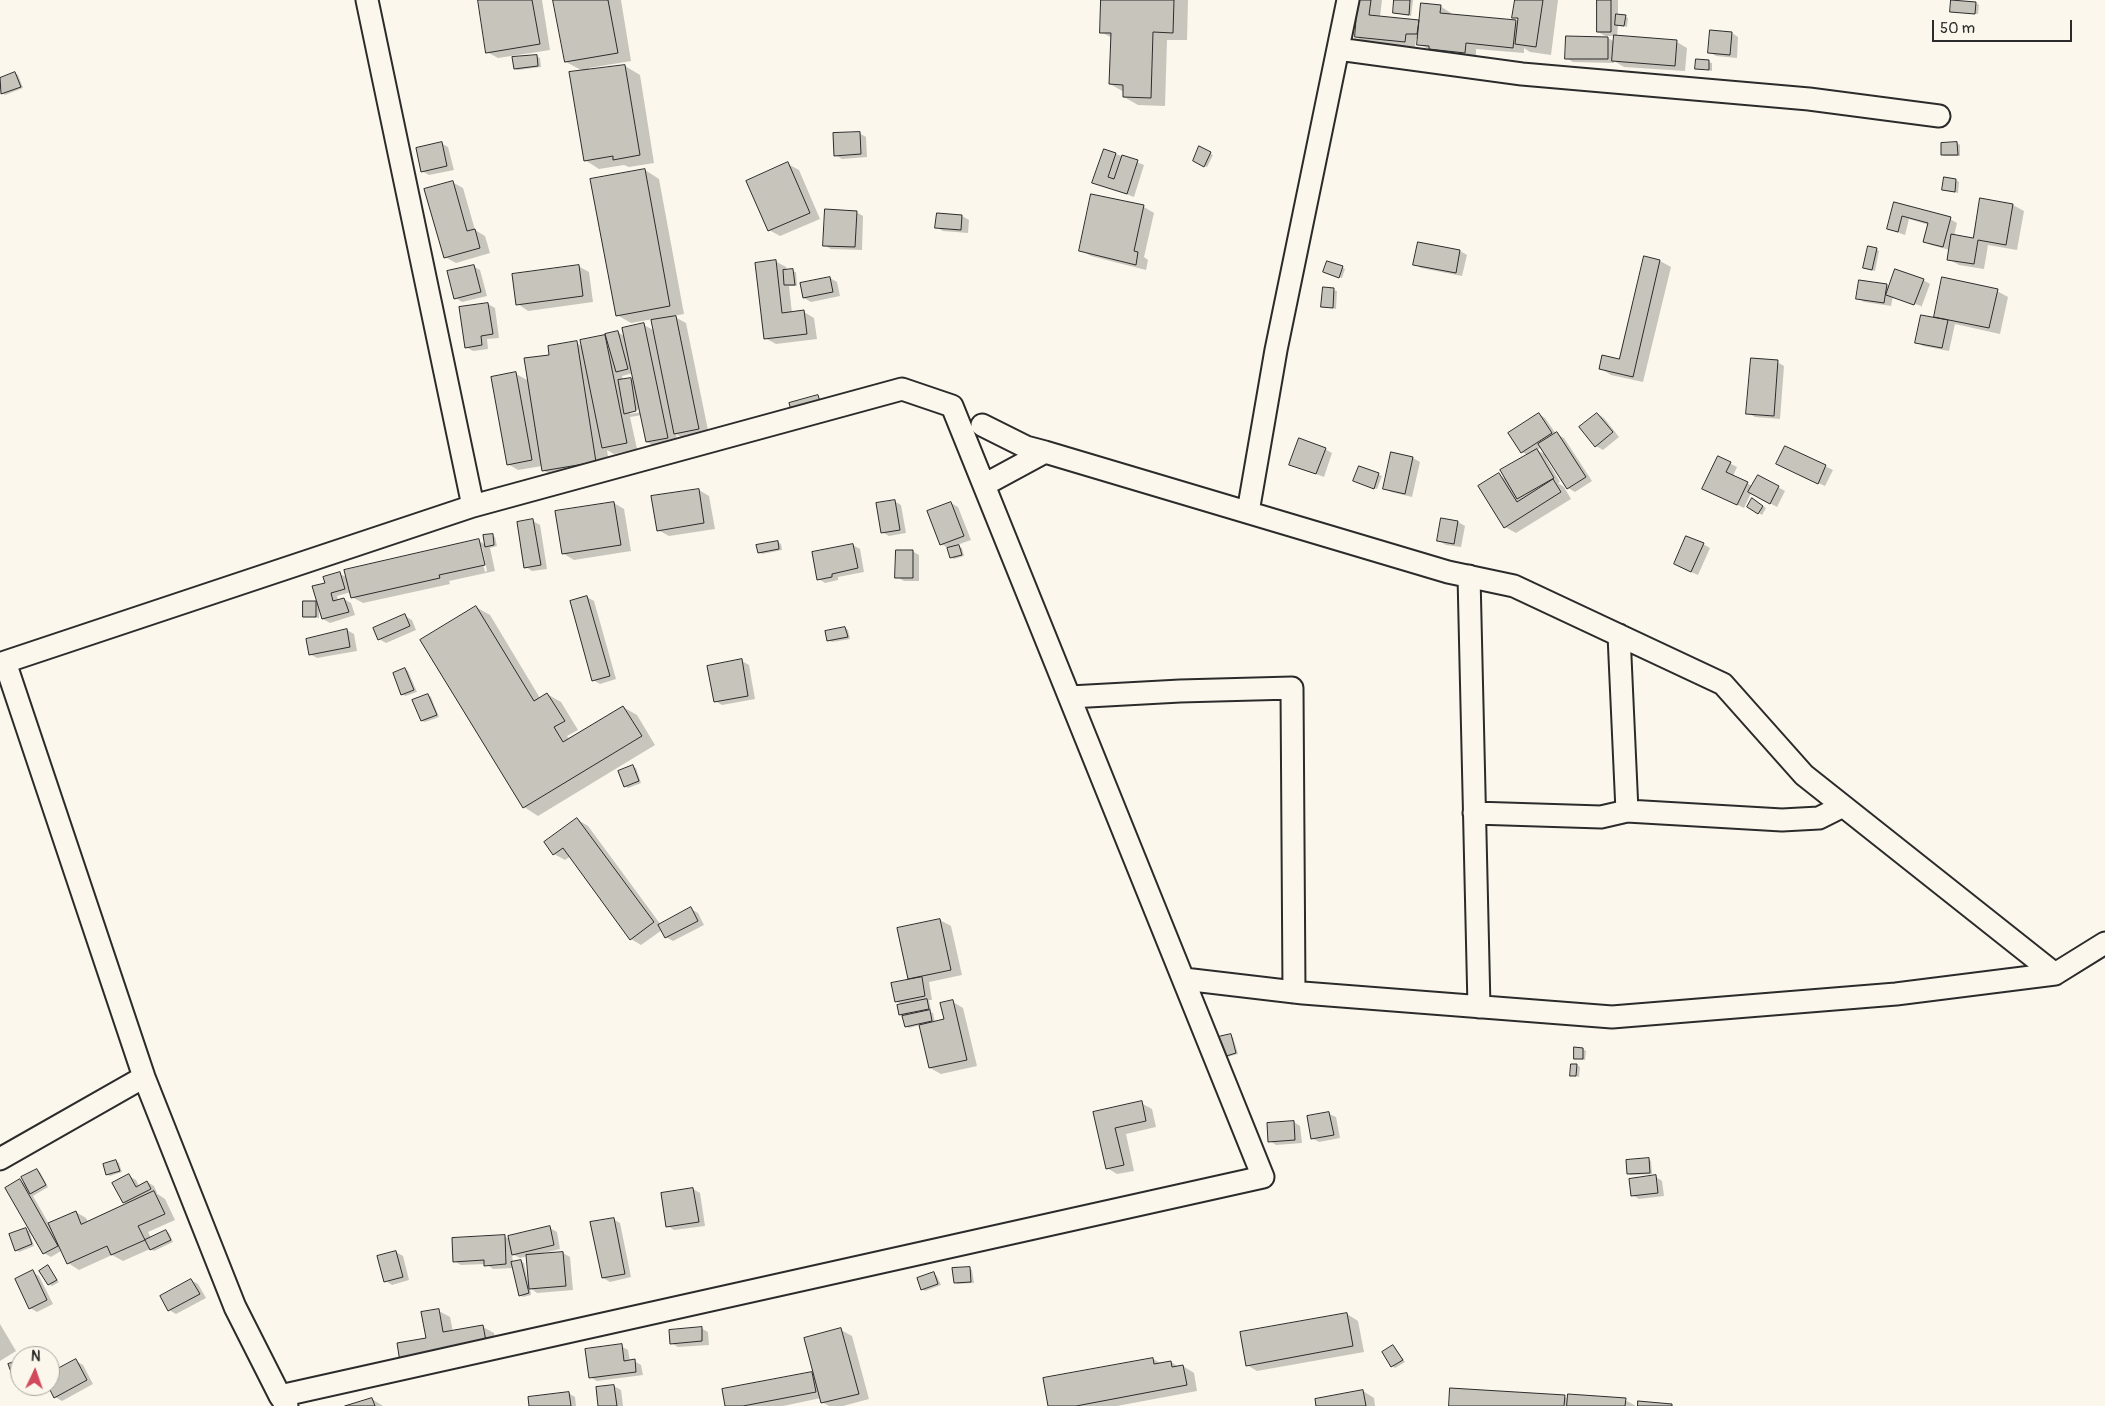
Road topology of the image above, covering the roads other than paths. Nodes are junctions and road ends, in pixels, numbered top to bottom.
1 (368, 0) edge
2 (1348, 0) edge
3 (1338, 49) junction
4 (1939, 116) dead end
5 (982, 426) dead end
6 (1045, 452) junction
7 (984, 485) junction
8 (473, 506) junction
9 (1248, 512) junction
10 (1470, 576) junction
11 (1618, 635) junction
12 (1070, 697) junction
13 (1843, 806) junction
14 (1627, 811) junction
15 (1474, 813) junction
16 (2105, 943) edge
17 (2055, 974) junction
18 (1184, 979) junction
19 (1294, 992) junction
20 (1479, 1007) junction
21 (144, 1077) junction
22 (0, 1159) edge
23 (283, 1401) edge

1 - 8 street
2 - 3 street
3 - 4 street
3 - 9 street
5 - 6 street
6 - 7 street
6 - 9 street
7 - 8 street
7 - 12 street
8 - 21 street
9 - 10 street
10 - 11 street
10 - 15 street
11 - 13 street
11 - 14 street
12 - 18 street
12 - 19 street
13 - 14 street
13 - 17 street
14 - 15 street
15 - 20 street
16 - 17 street
17 - 20 street
18 - 19 street
18 - 23 street
19 - 20 street
21 - 22 street
21 - 23 street

